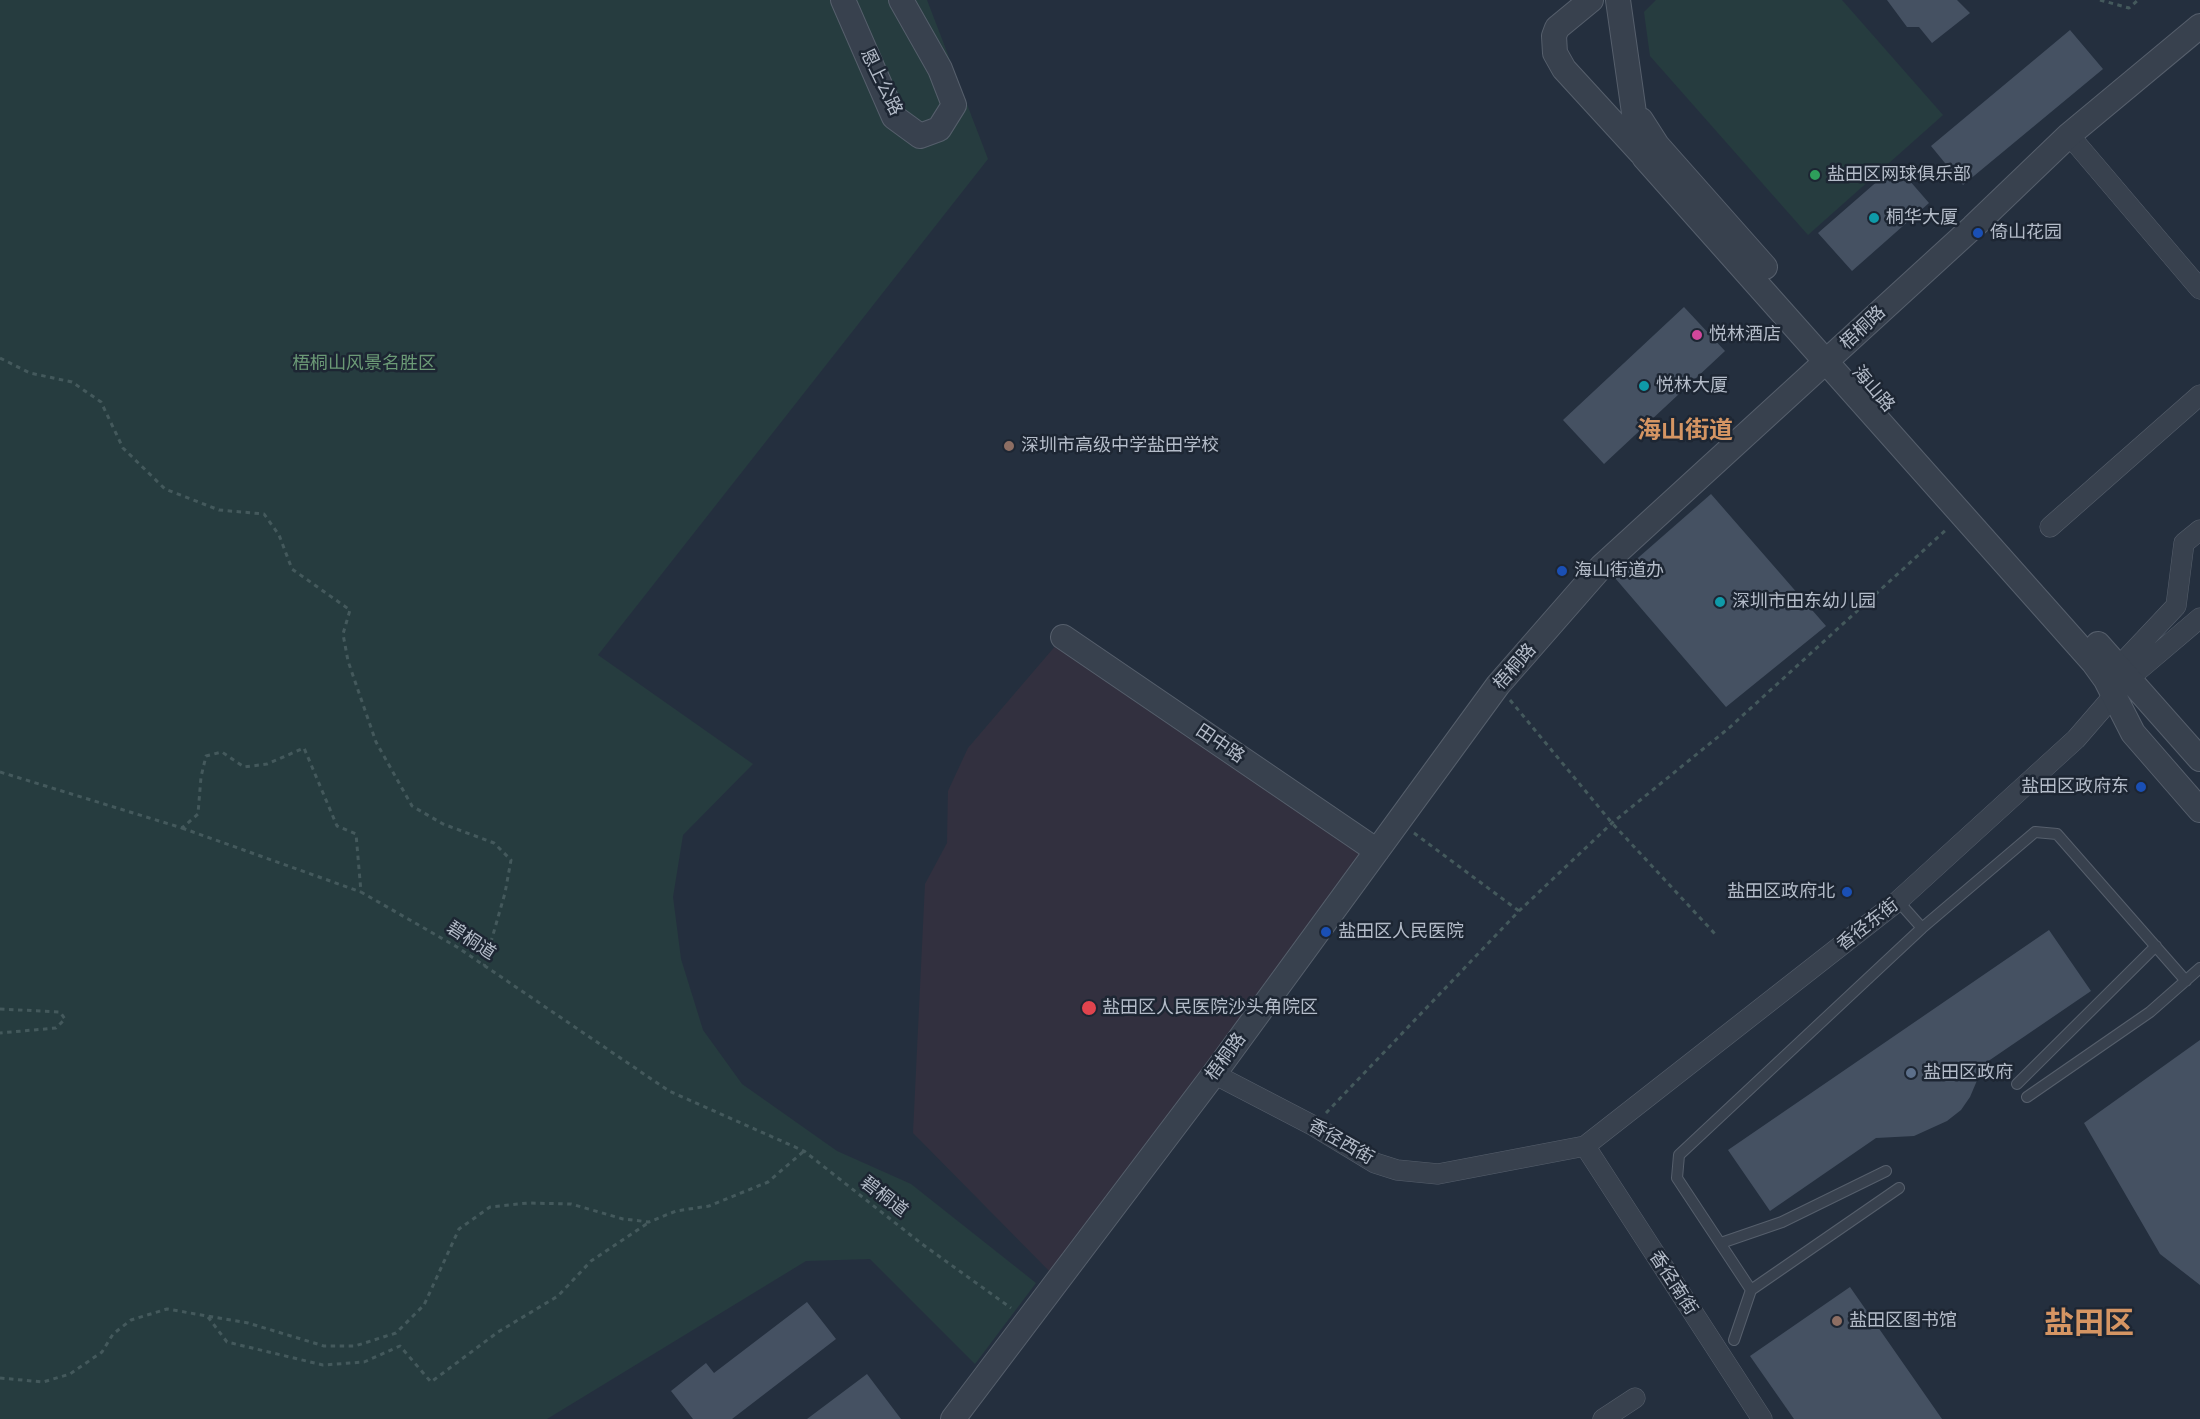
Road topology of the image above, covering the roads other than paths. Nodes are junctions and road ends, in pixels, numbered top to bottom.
1 (843, 0) edge
2 (901, 0) edge
3 (1591, 0) edge
4 (1618, 0) edge
5 (2200, 26) edge
6 (1628, 71) junction
7 (2069, 135) junction
8 (1644, 157) junction
9 (2200, 289) edge
10 (1832, 356) junction
11 (2200, 395) edge
12 (2050, 527) dead end
13 (2200, 530) edge
14 (2200, 618) edge
15 (1063, 637) dead end
16 (2117, 680) junction
17 (2200, 759) edge
18 (2200, 810) edge
19 (1377, 851) junction
20 (1898, 901) junction
21 (1922, 928) junction
22 (2156, 946) junction
23 (2200, 968) edge
24 (2186, 981) junction
25 (1214, 1074) junction
26 (2017, 1084) dead end
27 (2026, 1097) dead end
28 (1585, 1146) junction
29 (1887, 1171) dead end
30 (1899, 1188) dead end
31 (1720, 1244) junction
32 (1751, 1290) junction
33 (1734, 1340) dead end
34 (1635, 1398) dead end
35 (953, 1419) edge
36 (1604, 1419) edge
37 (1762, 1419) edge

1 - 2 street, 恩上公路
3 - 8 street, 海山路
4 - 6 street
5 - 7 street, 梧桐路
6 - 8 street, 海山路
6 - 10 street, 海山路
7 - 9 street
7 - 10 street, 梧桐路
8 - 10 street, 海山路
10 - 16 street, 海山路
10 - 16 street, 海山路
10 - 19 street, 梧桐路
11 - 12 street
13 - 16 street
14 - 16 street
15 - 19 street, 田中路
16 - 17 street, 海山路
16 - 18 street, 海山路
16 - 20 street, 香径东街
19 - 25 street, 梧桐路
20 - 21 lane
20 - 28 street, 香径东街
21 - 22 lane
21 - 31 lane
22 - 24 lane
22 - 26 lane
23 - 24 lane
24 - 27 lane
25 - 28 street, 香径西街
25 - 35 street, 梧桐路
28 - 37 street, 香径南街
29 - 31 lane
30 - 32 lane
31 - 32 lane
32 - 33 lane
34 - 36 street

